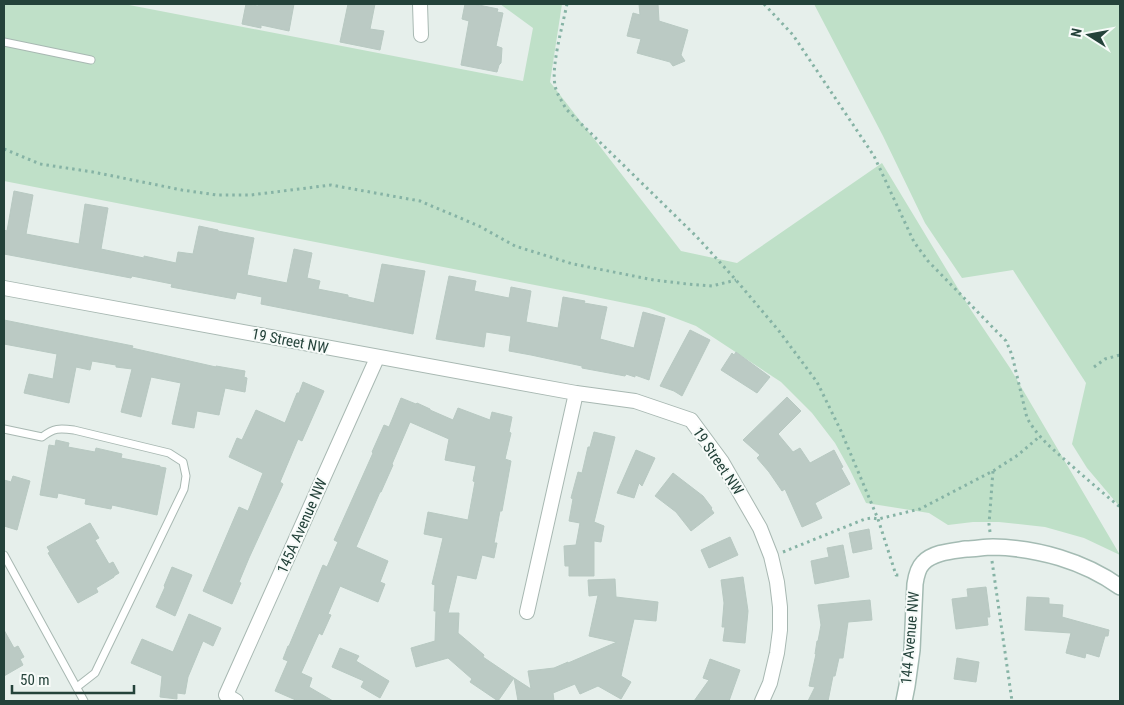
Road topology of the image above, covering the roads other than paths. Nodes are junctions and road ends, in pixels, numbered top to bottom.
1 (420, 4) edge
2 (422, 35) dead end
3 (4, 42) edge
4 (91, 60) dead end
5 (4, 288) edge
6 (377, 358) junction
7 (576, 393) junction
8 (4, 428) edge
9 (4, 555) edge
10 (1120, 587) edge
11 (527, 612) dead end
12 (77, 687) junction
13 (231, 698) edge
14 (84, 701) edge
15 (762, 701) edge
16 (904, 701) edge

1 - 2 street
3 - 4 lane
5 - 6 street, 19 Street NW
6 - 7 street, 19 Street NW
6 - 13 street, 145A Avenue NW
7 - 11 street
7 - 15 street, 19 Street NW
8 - 12 lane
9 - 12 lane
10 - 16 street, 144 Avenue NW
12 - 14 lane

